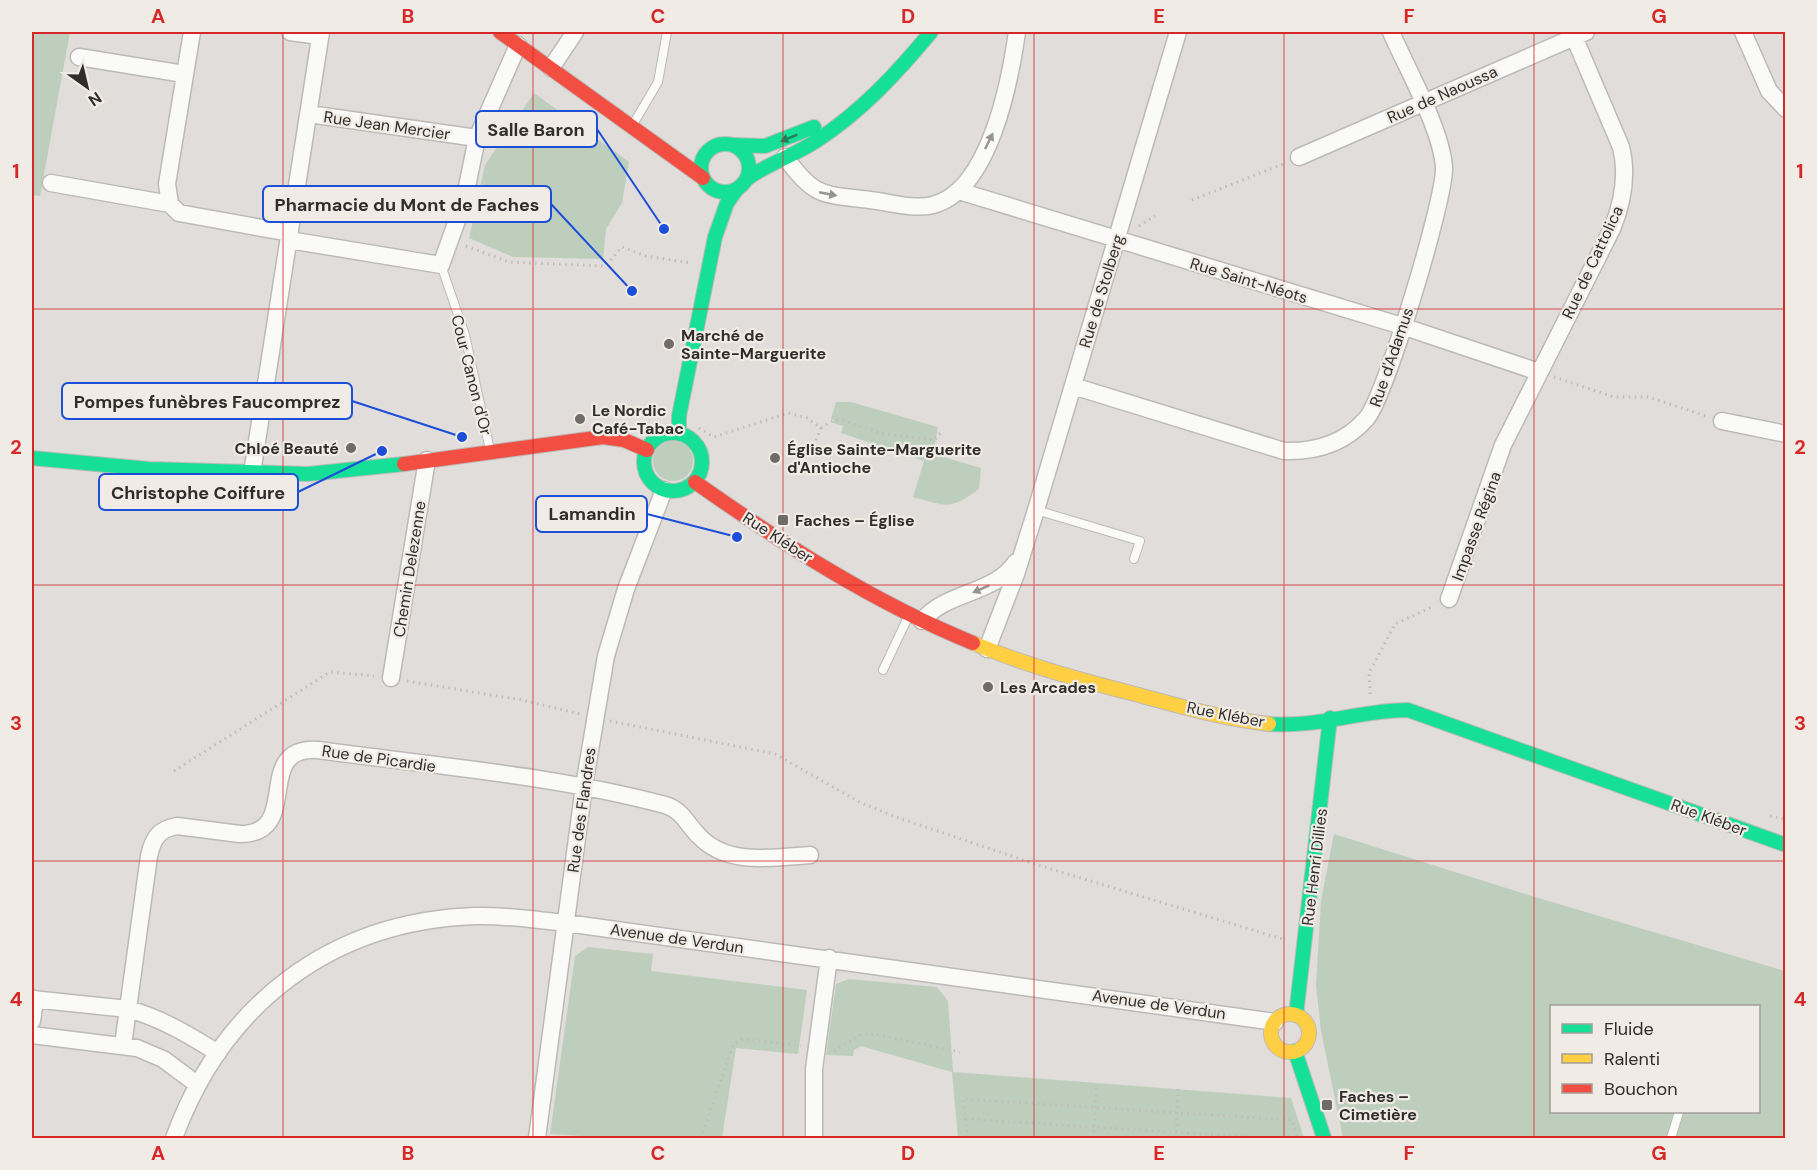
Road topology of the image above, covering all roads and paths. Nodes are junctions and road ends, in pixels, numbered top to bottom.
1 (192, 32) edge
2 (290, 32) edge
3 (500, 32) edge
4 (575, 32) edge
5 (667, 32) edge
6 (931, 32) edge
7 (1017, 32) edge
8 (1178, 32) edge
9 (1391, 32) edge
10 (1743, 32) edge
11 (1577, 33) edge
12 (321, 34) edge
13 (518, 45) junction
14 (79, 57) dead end
15 (551, 68) junction
16 (184, 74) junction
17 (876, 89) junction
18 (1422, 103) junction
19 (1785, 109) edge
20 (309, 114) junction
21 (632, 127) junction
22 (646, 136) junction
23 (477, 138) junction
24 (717, 145) junction
25 (734, 145) junction
26 (785, 157) junction
27 (1299, 158) joint
28 (705, 182) junction
29 (51, 183) dead end
30 (742, 184) junction
31 (958, 191) junction
32 (1192, 200) dead end
33 (170, 204) junction
34 (290, 236) junction
35 (715, 237) junction
36 (1116, 240) junction
37 (441, 265) junction
38 (709, 265) junction
39 (1402, 326) junction
40 (1539, 372) junction
41 (1073, 386) junction
42 (679, 416) junction
43 (1722, 421) joint
44 (821, 428) junction
45 (942, 431) dead end
46 (679, 433) junction
47 (1785, 434) edge
48 (816, 440) dead end
49 (647, 450) junction
50 (490, 451) junction
51 (1501, 452) joint
52 (32, 458) edge
53 (427, 460) junction
54 (252, 473) junction
55 (695, 482) junction
56 (664, 490) junction
57 (1036, 510) junction
58 (1023, 551) junction
59 (1134, 560) dead end
60 (1449, 599) joint
61 (916, 617) junction
62 (987, 649) junction
63 (882, 670) dead end
64 (391, 678) junction
65 (1370, 710) junction
66 (594, 718) junction
67 (1329, 718) junction
68 (174, 771) dead end
69 (584, 786) junction
70 (1785, 845) edge
71 (810, 855) dead end
72 (566, 923) junction
73 (1305, 946) junction
74 (829, 958) junction
75 (33, 999) edge
76 (128, 1009) junction
77 (1296, 1015) junction
78 (32, 1021) edge
79 (1275, 1022) junction
80 (32, 1035) edge
81 (123, 1045) junction
82 (816, 1048) junction
83 (1295, 1051) junction
84 (960, 1052) dead end
85 (218, 1053) junction
86 (1097, 1084) dead end
87 (198, 1085) junction
88 (1178, 1089) dead end
89 (1095, 1108) junction
90 (1679, 1113) edge
91 (1178, 1114) junction
92 (966, 1119) junction
93 (1094, 1128) junction
94 (1176, 1133) junction
95 (174, 1138) edge
96 (537, 1138) edge
97 (701, 1138) edge
98 (814, 1138) edge
99 (968, 1138) edge
100 (1093, 1138) edge
101 (1176, 1138) edge
102 (1268, 1138) edge
103 (1297, 1138) edge
104 (1324, 1138) edge
105 (1671, 1138) edge

1 - 16 street
2 - 12 street
3 - 13 street
4 - 15 street
5 - 21 lane
6 - 17 street
31 -> 7 street
8 - 36 street, Rue de Stolberg
9 - 18 street, Rue d'Adamus
10 - 19 street
11 - 18 street, Rue de Naoussa
11 - 40 street, Rue de Cattolica
12 - 20 street
13 - 15 street
13 - 23 street
14 - 16 street
15 - 21 street
16 - 33 street
17 -> 25 street
17 - 26 street
18 - 27 street, Rue de Naoussa
18 - 39 street, Rue d'Adamus
20 - 23 street, Rue Jean Mercier
20 - 34 street
21 - 22 street
22 - 24 street
22 - 28 street
23 - 37 street
24 - 25 street
24 - 28 street
25 - 30 street
26 - 30 street
26 -> 31 street
27 - 32 path
28 - 30 street
28 - 35 street
29 - 33 street
30 - 35 street
31 - 36 street, Rue Saint-Néots
33 - 34 street
34 - 37 street
34 - 54 street
35 - 38 street
36 - 39 street, Rue Saint-Néots
36 - 41 street, Rue de Stolberg
37 - 38 path
37 - 50 lane, Cour Canon d'Or
38 - 42 street
39 - 40 street, Rue Saint-Néots
39 - 41 street, Rue d'Adamus
40 - 43 path
40 - 51 street, Rue de Cattolica
41 - 57 street, Rue de Stolberg
42 - 44 path
42 - 46 street
43 - 47 street
44 - 45 path
44 - 48 path
46 - 49 street
46 - 55 street
49 - 50 street
49 - 56 street
50 - 53 street
51 - 60 street, Impasse Régina
52 - 54 street
53 - 54 street
53 - 64 street, Chemin Delezenne
55 - 56 street
55 - 61 street, Rue Kléber
56 - 66 street, Rue des Flandres
57 - 58 street, Rue de Stolberg
57 - 59 lane
58 -> 61 street, Rue de Stolberg
58 - 62 street, Rue de Stolberg
60 - 65 path
61 - 62 street, Rue Kléber
61 - 63 lane
62 - 67 street, Rue Kléber
64 - 66 path
64 - 68 path
65 - 67 street, Rue Kléber
65 - 70 street, Rue Kléber
66 - 69 street, Rue des Flandres
66 - 73 path
67 - 73 street, Rue Henri Dillies
69 - 71 street
69 - 72 street, Rue des Flandres
69 - 76 street, Rue de Picardie
72 - 74 street, Avenue de Verdun
72 - 85 street, Avenue de Verdun
72 - 96 street, Rue des Flandres
73 - 77 street, Rue Henri Dillies
74 - 79 street, Avenue de Verdun
74 - 82 street
75 - 76 street
75 - 78 street
76 - 81 street, Rue de Picardie
76 - 85 street
77 - 79 street
77 - 83 street
79 - 83 street
80 - 81 street
81 - 87 street
82 - 84 path
82 - 97 path
82 - 98 street
83 - 104 street
85 - 87 street, Avenue de Verdun
86 - 89 path
87 - 95 street, Avenue de Verdun
88 - 91 path
89 - 91 path
89 - 92 path
89 - 93 path
90 - 105 lane
91 - 94 path
91 - 103 path
92 - 93 path
92 - 99 path
93 - 94 path
93 - 100 path
94 - 101 path
94 - 102 path

